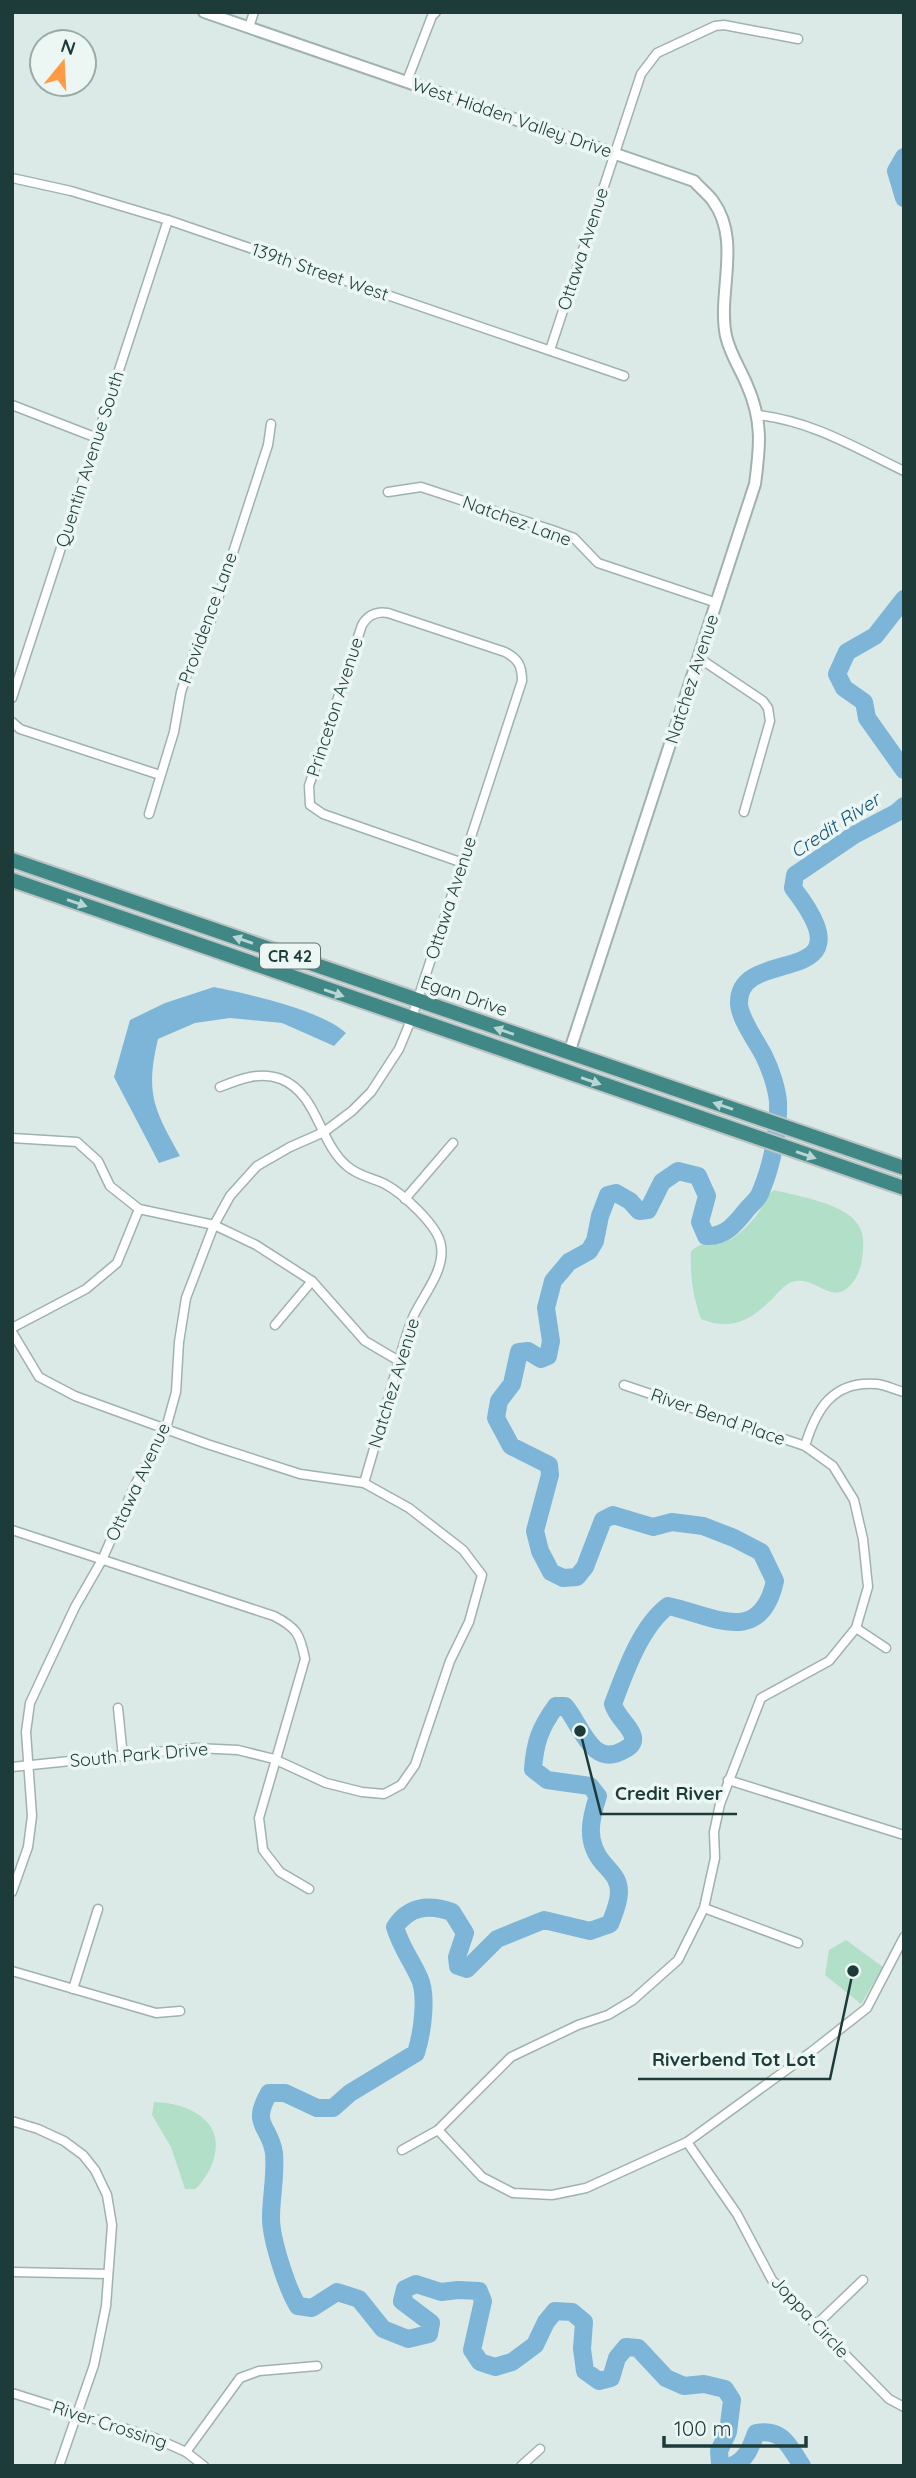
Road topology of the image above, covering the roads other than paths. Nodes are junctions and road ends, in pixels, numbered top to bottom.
1 (204, 12) edge
2 (254, 12) edge
3 (436, 12) edge
4 (249, 27) junction
5 (798, 39) dead end
6 (407, 81) junction
7 (615, 153) junction
8 (12, 178) edge
9 (169, 220) junction
10 (724, 303) joint
11 (550, 350) junction
12 (624, 376) dead end
13 (12, 405) edge
14 (758, 415) junction
15 (271, 424) dead end
16 (97, 438) junction
17 (904, 471) edge
18 (388, 492) dead end
19 (718, 603) junction
20 (372, 614) joint
21 (699, 658) junction
22 (12, 698) edge
23 (12, 722) edge
24 (160, 775) junction
25 (744, 812) dead end
26 (149, 814) dead end
27 (12, 860) edge
28 (463, 863) junction
29 (12, 880) edge
30 (417, 1000) junction
31 (411, 1020) junction
32 (569, 1053) junction
33 (220, 1087) dead end
34 (324, 1132) junction
35 (12, 1138) edge
36 (453, 1143) dead end
37 (904, 1168) edge
38 (904, 1188) edge
39 (405, 1199) junction
40 (139, 1209) junction
41 (214, 1225) junction
42 (312, 1281) junction
43 (275, 1325) dead end
44 (12, 1330) edge
45 (399, 1361) junction
46 (624, 1385) dead end
47 (904, 1392) edge
48 (166, 1428) junction
49 (804, 1446) junction
50 (364, 1483) junction
51 (12, 1530) edge
52 (102, 1560) junction
53 (856, 1628) junction
54 (886, 1648) dead end
55 (118, 1708) dead end
56 (123, 1757) junction
57 (274, 1759) junction
58 (28, 1765) junction
59 (12, 1767) edge
60 (728, 1780) junction
61 (904, 1835) edge
62 (309, 1889) dead end
63 (12, 1892) edge
64 (704, 1908) junction
65 (98, 1909) dead end
66 (903, 1942) edge
67 (798, 1943) dead end
68 (12, 1971) edge
69 (73, 1989) junction
70 (180, 2011) dead end
71 (12, 2121) edge
72 (438, 2130) junction
73 (687, 2142) junction
74 (402, 2150) dead end
75 (12, 2272) edge
76 (108, 2274) junction
77 (863, 2280) dead end
78 (816, 2325) junction
79 (317, 2366) dead end
80 (12, 2393) edge
81 (904, 2407) edge
82 (76, 2413) junction
83 (540, 2449) dead end
84 (186, 2452) junction
85 (59, 2466) edge
86 (204, 2466) edge
87 (521, 2466) edge

1 - 4 street, West Hidden Valley Drive
2 - 4 street
3 - 6 street
4 - 6 street, West Hidden Valley Drive
5 - 7 street, Ottawa Avenue
6 - 7 street, West Hidden Valley Drive
7 - 10 street, West Hidden Valley Drive
7 - 11 street, Ottawa Avenue
8 - 9 street, 139th Street West
9 - 11 street, 139th Street West
9 - 16 street, Quentin Avenue South
10 - 14 street, Natchez Avenue
11 - 12 street, 139th Street West
13 - 16 street
14 - 17 street
14 - 19 street, Natchez Avenue
15 - 24 street, Providence Lane
16 - 22 street, Quentin Avenue South
18 - 19 street, Natchez Lane
19 - 21 street, Natchez Avenue
20 - 28 street, Princeton Avenue
20 - 28 street, Ottawa Avenue
21 - 25 street
21 - 32 street, Natchez Avenue
23 - 24 street
24 - 26 street, Providence Lane
30 -> 27 highway, Egan Drive / CR 42
28 - 30 street, Ottawa Avenue
29 -> 31 highway, CR 42
30 - 31 street, Ottawa Avenue
32 -> 30 highway, Egan Drive / CR 42
31 - 34 street, Ottawa Avenue
31 -> 38 highway, CR 42
37 -> 32 highway, Egan Drive / CR 42
33 - 34 street
34 - 39 street
34 - 41 street, Ottawa Avenue
35 - 40 street
36 - 39 street
39 - 45 street, Natchez Avenue
40 - 41 street
40 - 44 street
41 - 42 street
41 - 48 street, Ottawa Avenue
42 - 43 street
42 - 45 street
44 - 48 street
45 - 50 street, Natchez Avenue
46 - 49 street, River Bend Place
47 - 49 street, River Bend Place
48 - 50 street
48 - 52 street, Ottawa Avenue
49 - 53 street
50 - 57 street, South Park Drive
51 - 52 street
52 - 57 street
52 - 58 street, Ottawa Avenue
53 - 54 street
53 - 60 street
55 - 56 street
56 - 57 street, South Park Drive
56 - 58 street, South Park Drive
57 - 62 street
58 - 59 street, South Park Drive
58 - 63 street, Ottawa Avenue
60 - 61 street
60 - 64 street
64 - 67 street
64 - 72 street
65 - 69 street
66 - 73 street
68 - 69 street
69 - 70 street
71 - 76 street
72 - 73 street
72 - 74 street
73 - 78 street, Joppa Circle
75 - 76 street
76 - 82 street
77 - 78 street
78 - 81 street, Joppa Circle
79 - 84 street
80 - 82 street, River Crossing
82 - 84 street, River Crossing
82 - 85 street
83 - 87 street
84 - 86 street, River Crossing

